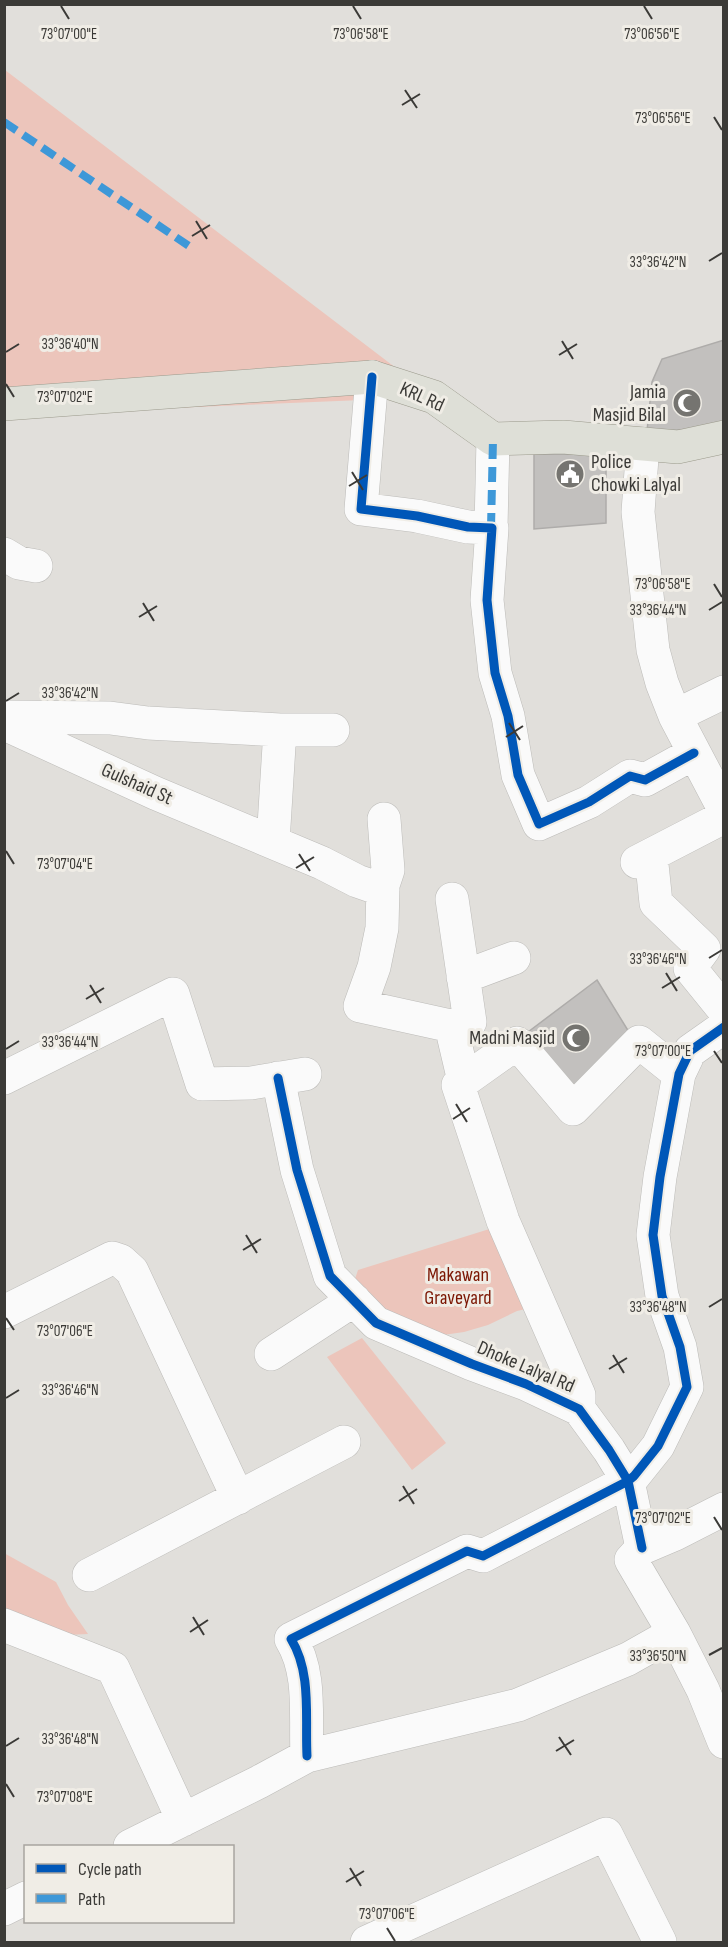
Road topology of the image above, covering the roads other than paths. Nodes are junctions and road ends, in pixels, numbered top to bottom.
1 (372, 377) junction
2 (4, 404) edge
3 (723, 437) edge
4 (493, 439) junction
5 (643, 444) junction
6 (491, 528) junction
7 (4, 554) edge
8 (36, 566) dead end
9 (723, 692) edge
10 (675, 716) junction
11 (4, 717) edge
12 (4, 722) edge
13 (280, 729) junction
14 (333, 730) dead end
15 (694, 753) junction
16 (384, 819) dead end
17 (722, 819) edge
18 (273, 842) junction
19 (383, 890) junction
20 (453, 899) dead end
21 (514, 958) dead end
22 (463, 977) junction
23 (723, 1010) edge
24 (451, 1026) junction
25 (723, 1028) edge
26 (679, 1074) junction
27 (4, 1078) edge
28 (464, 1081) junction
29 (354, 1300) junction
30 (4, 1312) edge
31 (271, 1354) dead end
32 (579, 1409) junction
33 (344, 1442) dead end
34 (628, 1481) junction
35 (238, 1498) junction
36 (723, 1509) edge
37 (642, 1548) junction
38 (89, 1575) dead end
39 (4, 1625) edge
40 (674, 1633) junction
41 (723, 1742) edge
42 (307, 1756) junction
43 (183, 1820) junction
44 (132, 1845) edge
45 (24, 1899) edge
46 (4, 1909) edge
47 (367, 1942) edge
48 (660, 1942) edge

1 - 2 main road, KRL Rd
1 - 4 main road, KRL Rd
1 - 6 street
3 - 5 main road
4 - 5 main road
4 - 6 street
5 - 10 street
6 - 15 street
7 - 8 street
9 - 10 street
10 - 15 street
11 - 13 street
12 - 18 street, Gulshaid St
13 - 14 street
13 - 18 street
15 - 17 street
16 - 19 street
17 - 23 street
18 - 19 street, Gulshaid St
19 - 24 street
20 - 22 street
21 - 22 street
22 - 24 street
24 - 28 street
25 - 26 street
26 - 28 street
26 - 34 street
27 - 29 street, Dhoke Lalyal Rd
28 - 32 street, Dhoke Lalyal Rd
29 - 31 street
29 - 32 street, Dhoke Lalyal Rd
30 - 35 street
32 - 34 street, Dhoke Lalyal Rd
33 - 35 street
34 - 37 street, Dhoke Lalyal Rd
34 - 42 street
35 - 38 street
36 - 37 street
37 - 40 street
39 - 43 street
40 - 41 street
40 - 42 street
42 - 43 street
43 - 44 street
45 - 46 street
47 - 48 street

